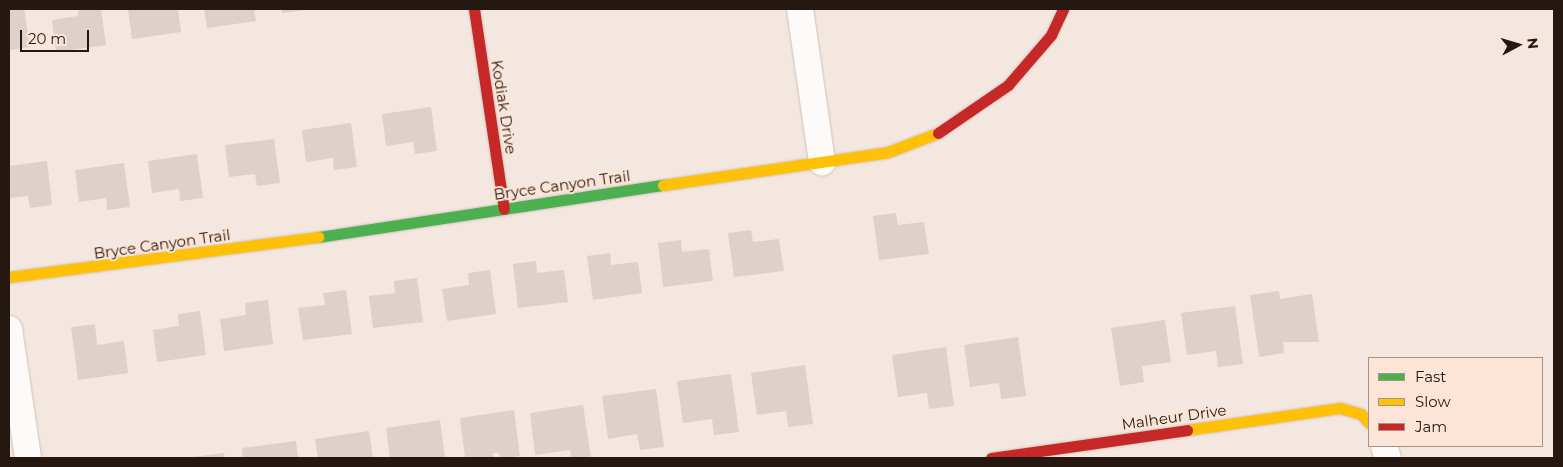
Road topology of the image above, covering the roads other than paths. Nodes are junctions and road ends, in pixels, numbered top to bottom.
1 (474, 9) edge
2 (800, 9) edge
3 (1063, 9) edge
4 (822, 162) junction
5 (504, 209) junction
6 (9, 277) edge
7 (9, 329) edge
8 (1368, 422) edge
9 (28, 458) edge
10 (991, 458) edge

1 - 5 street, Kodiak Drive
2 - 4 street
3 - 4 street, Bryce Canyon Trail
4 - 5 street, Bryce Canyon Trail
5 - 6 street, Bryce Canyon Trail
7 - 9 street
8 - 10 street, Malheur Drive

